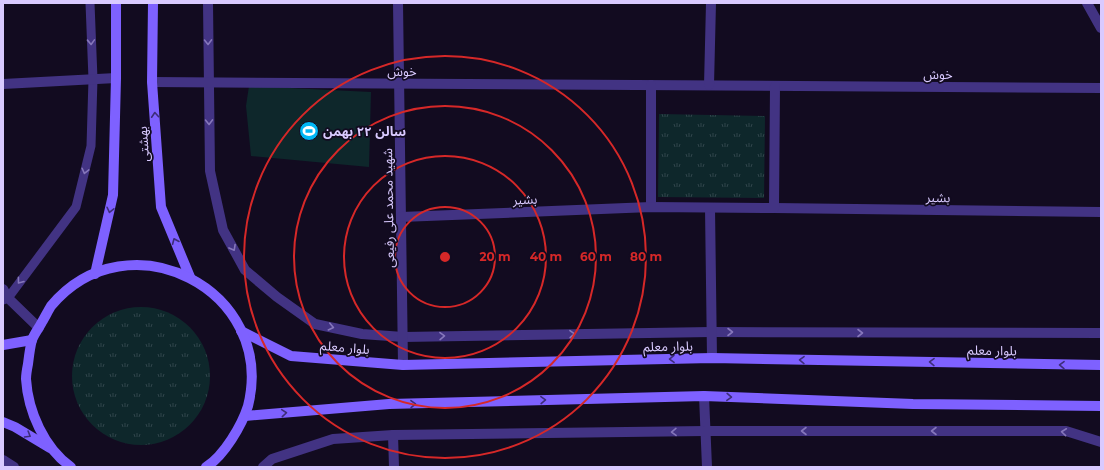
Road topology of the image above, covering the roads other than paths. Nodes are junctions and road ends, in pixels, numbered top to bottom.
1 (90, 3) edge
2 (116, 3) edge
3 (153, 3) edge
4 (208, 3) edge
5 (398, 3) edge
6 (711, 3) edge
7 (1087, 3) edge
8 (1101, 28) edge
9 (116, 78) junction
10 (93, 79) junction
11 (152, 82) junction
12 (209, 83) junction
13 (3, 84) edge
14 (399, 84) junction
15 (651, 85) junction
16 (710, 86) junction
17 (775, 86) junction
18 (1101, 88) edge
19 (650, 207) junction
20 (710, 208) junction
21 (774, 208) junction
22 (1101, 212) edge
23 (401, 217) junction
24 (95, 274) junction
25 (190, 278) junction
26 (5, 296) edge
27 (39, 328) junction
28 (241, 331) junction
29 (711, 332) junction
30 (1101, 333) edge
31 (403, 337) junction
32 (32, 340) junction
33 (3, 345) edge
34 (712, 358) junction
35 (403, 365) junction
36 (1101, 365) edge
37 (704, 396) junction
38 (1101, 406) edge
39 (245, 416) junction
40 (3, 422) edge
41 (705, 431) junction
42 (393, 435) junction
43 (1101, 442) edge
44 (52, 449) junction
45 (3, 460) edge
46 (14, 467) edge
47 (71, 467) edge
48 (206, 467) edge
49 (264, 467) edge
50 (394, 467) edge
51 (707, 467) edge

1 -> 10 lane
2 - 9 main road, بهشتی
3 - 11 main road, بهشتی
4 -> 12 street
5 - 14 street, شهید محمد علی رفیعی
6 - 16 street
7 - 8 street
9 - 10 street
9 -> 24 main road, بهشتی
10 - 13 street
10 -> 26 lane
11 - 12 street, خوش
25 -> 11 main road, بهشتی
12 - 14 street, خوش
12 -> 31 street
14 - 15 street, خوش
14 - 23 street, شهید محمد علی رفیعی
15 - 16 street, خوش
15 - 19 street
16 - 17 street, خوش
17 - 18 street, خوش
17 - 21 street
19 - 20 street, بشیر
19 - 23 street, بشیر
20 - 21 street, بشیر
20 - 29 street
21 - 22 street, بشیر
23 - 31 street, شهید محمد علی رفیعی
24 - 25 main road
24 - 27 main road
25 - 28 main road
26 - 27 street
27 - 32 main road
28 - 35 main road, بلوار معلم
28 - 39 main road
29 -> 30 street
31 -> 29 street
29 - 34 street
31 - 35 street, شهید محمد علی رفیعی
32 - 33 main road
32 - 44 main road
34 -> 35 main road, بلوار معلم
36 -> 34 main road, بلوار معلم
37 -> 38 main road
39 -> 37 main road
37 - 41 street
39 - 48 main road
40 -> 44 main road
41 -> 42 street
43 -> 41 street
41 - 51 street
42 - 49 street
42 - 50 street
44 - 47 main road
45 - 46 street

